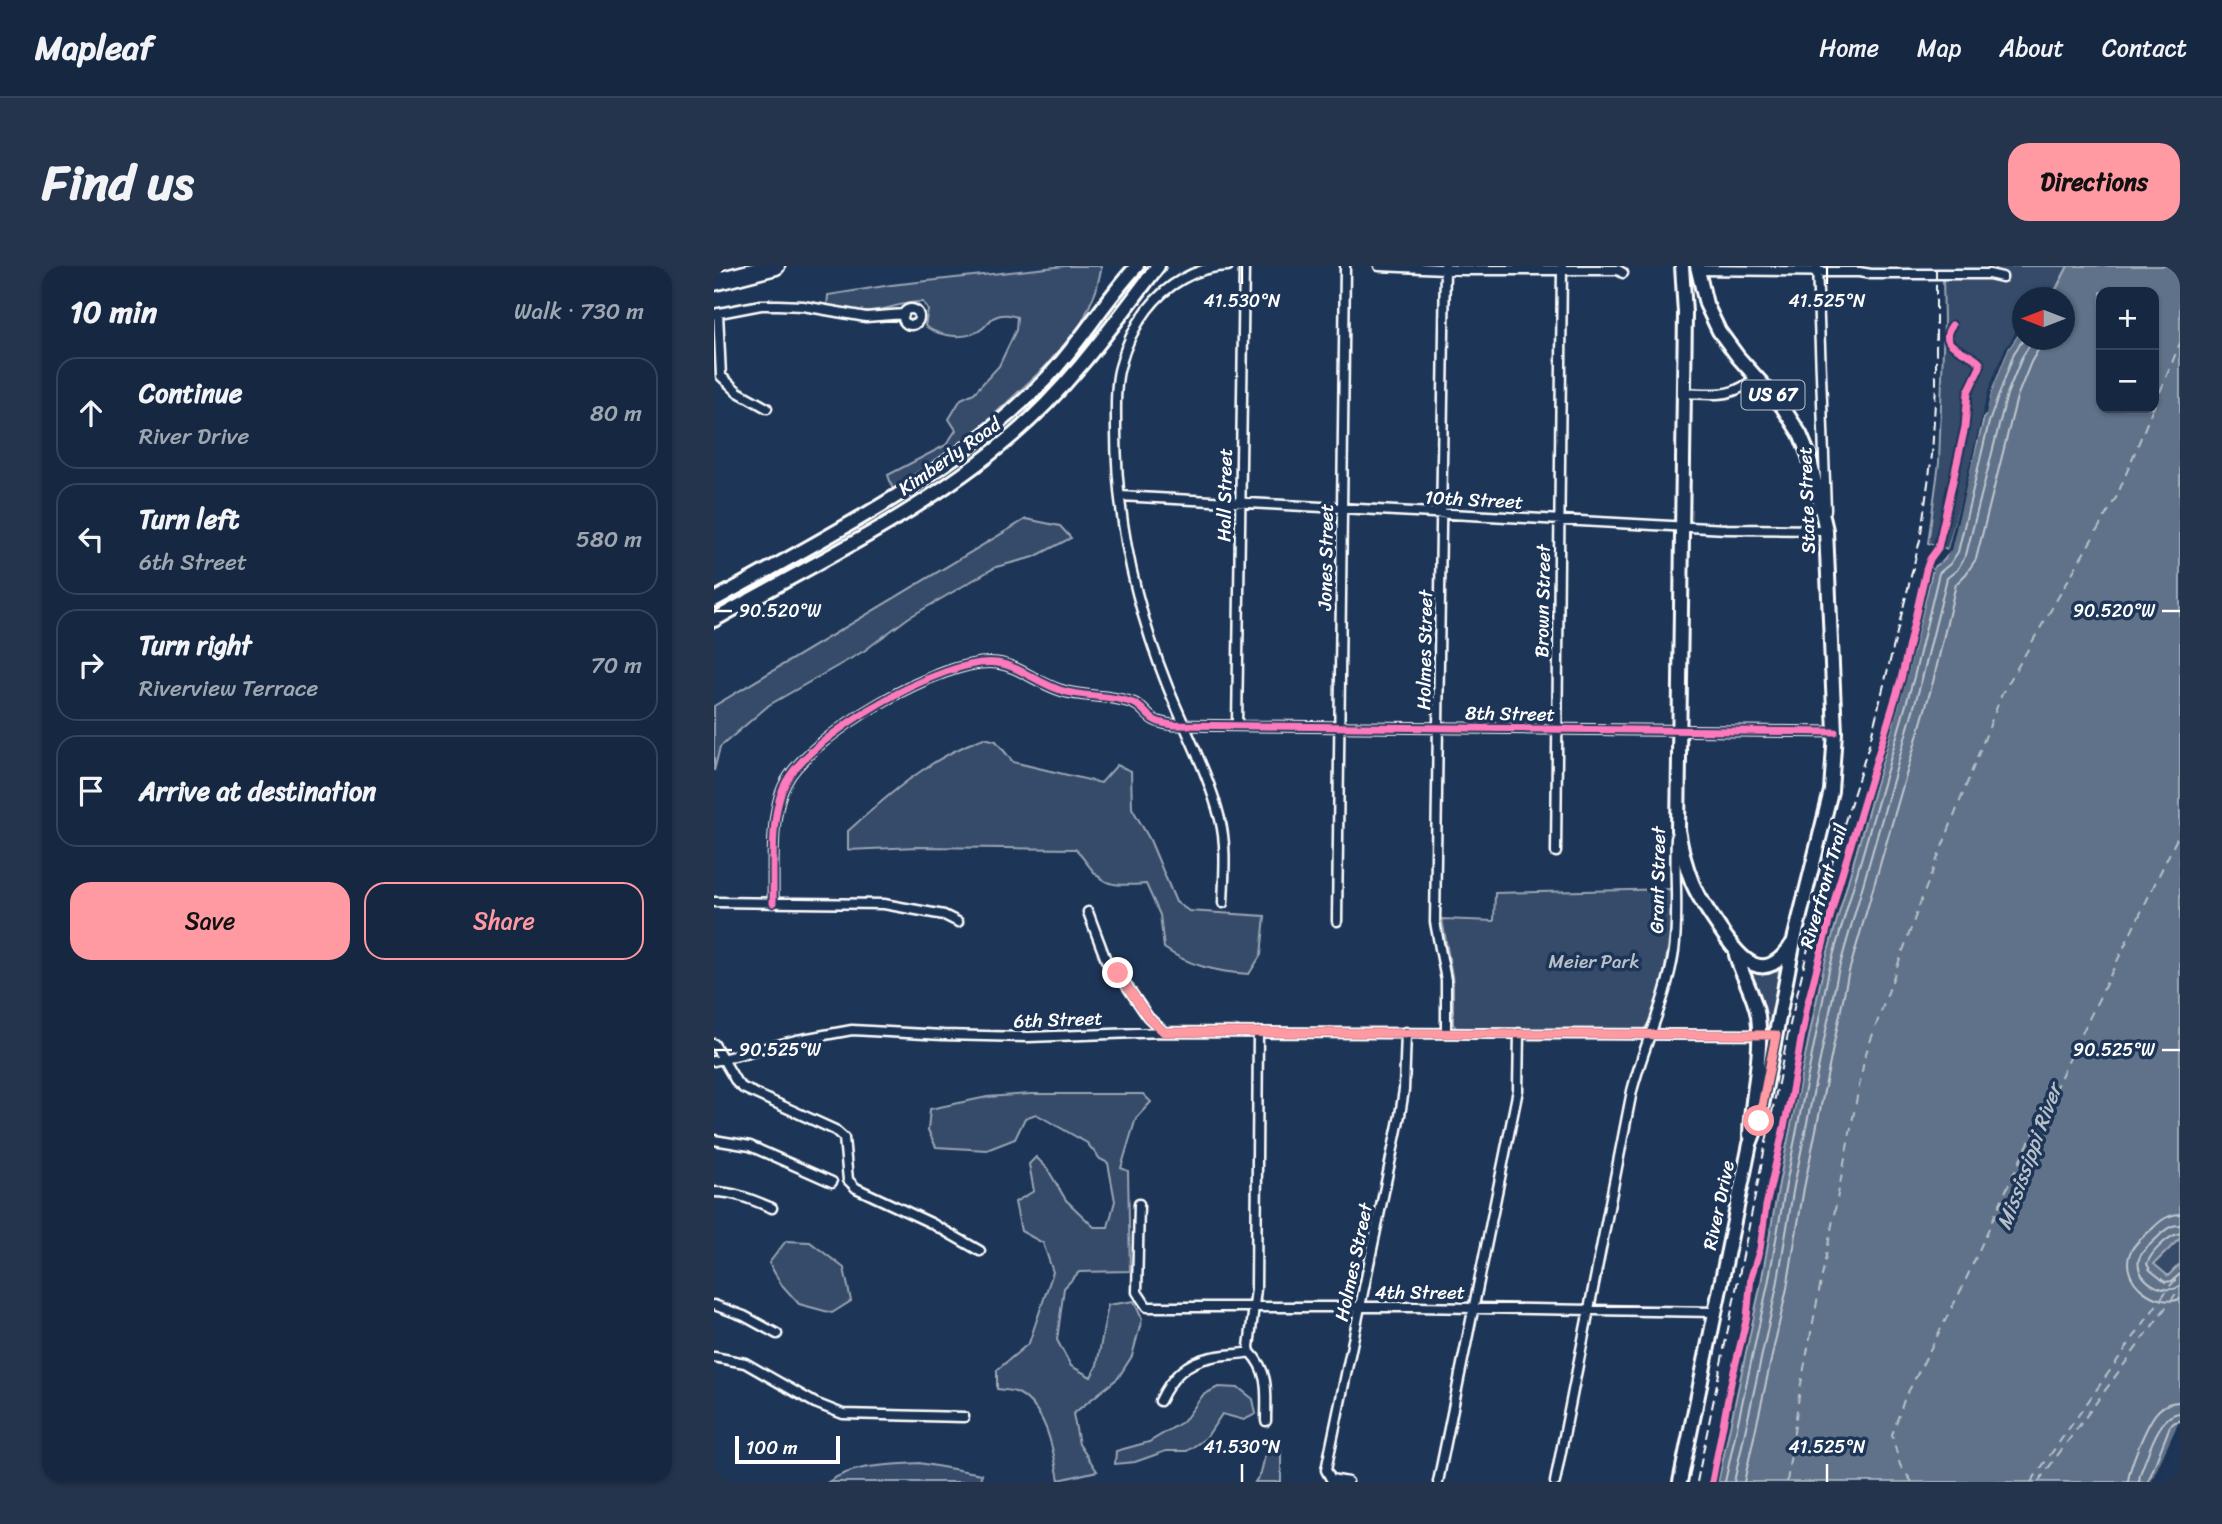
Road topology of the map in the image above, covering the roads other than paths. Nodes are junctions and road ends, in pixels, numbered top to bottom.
1 (776, 266) edge
2 (1137, 266) edge
3 (1158, 266) edge
4 (1228, 266) edge
5 (1244, 266) edge
6 (1345, 266) edge
7 (1379, 266) edge
8 (1681, 266) edge
9 (1873, 266) edge
10 (1445, 267) edge
11 (1562, 268) edge
12 (1698, 268) edge
13 (1817, 269) edge
14 (1894, 270) edge
15 (1859, 272) junction
16 (1623, 273) dead end
17 (2002, 277) dead end
18 (714, 282) edge
19 (716, 313) edge
20 (904, 314) dead end
21 (1757, 377) junction
22 (1683, 393) junction
23 (767, 408) dead end
24 (1120, 496) junction
25 (1239, 502) junction
26 (1341, 508) junction
27 (1442, 513) junction
28 (1559, 519) junction
29 (1682, 526) junction
30 (1826, 530) junction
31 (714, 600) edge
32 (714, 620) edge
33 (1184, 725) junction
34 (1237, 725) junction
35 (1339, 726) junction
36 (1439, 728) junction
37 (1556, 729) junction
38 (1679, 730) junction
39 (1835, 732) junction
40 (1678, 800) junction
41 (1556, 852) dead end
42 (714, 902) edge
43 (773, 902) junction
44 (1223, 903) dead end
45 (1088, 912) dead end
46 (1337, 921) dead end
47 (958, 922) dead end
48 (1794, 940) junction
49 (1733, 948) junction
50 (1164, 1032) junction
51 (1258, 1032) junction
52 (1406, 1032) junction
53 (1446, 1033) junction
54 (1519, 1033) junction
55 (1649, 1035) junction
56 (1759, 1035) junction
57 (1776, 1035) junction
58 (714, 1044) edge
59 (718, 1060) edge
60 (714, 1140) edge
61 (1750, 1144) junction
62 (832, 1182) dead end
63 (714, 1192) edge
64 (1139, 1205) dead end
65 (772, 1208) dead end
66 (980, 1251) dead end
67 (714, 1305) edge
68 (1254, 1307) junction
69 (1360, 1307) junction
70 (1473, 1308) junction
71 (1588, 1310) junction
72 (1715, 1312) junction
73 (777, 1334) dead end
74 (1250, 1352) junction
75 (714, 1357) edge
76 (1160, 1401) dead end
77 (964, 1417) dead end
78 (1266, 1421) dead end
79 (1348, 1482) edge
80 (1438, 1482) edge
81 (1555, 1482) edge
82 (1680, 1482) edge

1 - 18 highway
2 - 31 main road, Kimberly Road
3 - 32 main road, Kimberly Road
4 - 24 street
5 - 25 street, Hall Street
6 - 26 street, Jones Street
7 - 10 street
8 - 12 main road
8 - 22 main road, Grant Street / US 67
9 - 15 street
10 - 11 street
10 - 27 street, Holmes Street
11 - 16 street
11 - 28 street, Brown Street
12 - 13 street
12 - 21 main road, US 67
13 - 15 street
13 - 30 street, State Street
14 - 15 street
14 - 17 street
19 - 20 street
19 - 23 street
21 - 22 street
21 - 30 main road, US 67
22 - 29 main road, Grant Street / US 67
24 - 25 street, 10th Street
24 - 33 street
25 - 26 street, 10th Street
25 - 34 street, Hall Street
26 - 27 street, 10th Street
26 - 35 street, Jones Street
27 - 28 street, 10th Street
27 - 36 street, Holmes Street
28 - 29 street, 10th Street
28 - 37 street, Brown Street
29 - 30 street, 10th Street
29 - 38 main road, Grant Street / US 67
30 - 39 main road, State Street / US 67
33 - 34 street, 8th Street
33 - 43 street, 8th Street
33 - 44 street
34 - 35 street, 8th Street
35 - 36 street, 8th Street
35 - 46 street, Jones Street
36 - 37 street, 8th Street
36 - 53 street, Holmes Street
37 - 38 street, 8th Street
37 - 41 street, Brown Street
38 - 39 street, 8th Street
38 - 40 main road, Grant Street / US 67
39 - 48 main road, River Drive / US 67
40 - 49 main road, US 67
40 - 55 street, Grant Street
42 - 43 street
43 - 47 street
45 - 50 street
48 - 49 main road
48 - 57 main road, River Drive / US 67
49 - 56 main road, US 67
50 - 51 street, 6th Street
50 - 59 street, 6th Street
51 - 52 street, 6th Street
51 - 68 street
52 - 53 street, 6th Street
52 - 69 street, Holmes Street
53 - 54 street, 6th Street
54 - 55 street, 6th Street
54 - 70 street
55 - 56 street, 6th Street
55 - 71 street, Grant Street
56 - 57 street, 6th Street
56 - 61 main road, US 67
57 - 61 main road, River Drive / US 67
58 - 59 street
59 - 66 street
60 - 62 street
61 - 72 main road, River Drive / US 67
63 - 65 street
64 - 68 street, 4th Street
67 - 73 street
68 - 69 street, 4th Street
68 - 74 street
69 - 70 street, 4th Street
69 - 79 street, Holmes Street
70 - 71 street, 4th Street
70 - 80 street
71 - 72 street, 4th Street
71 - 81 street, Grant Street
72 - 82 main road, River Drive / US 67
74 - 76 street
74 - 78 street
75 - 77 street

